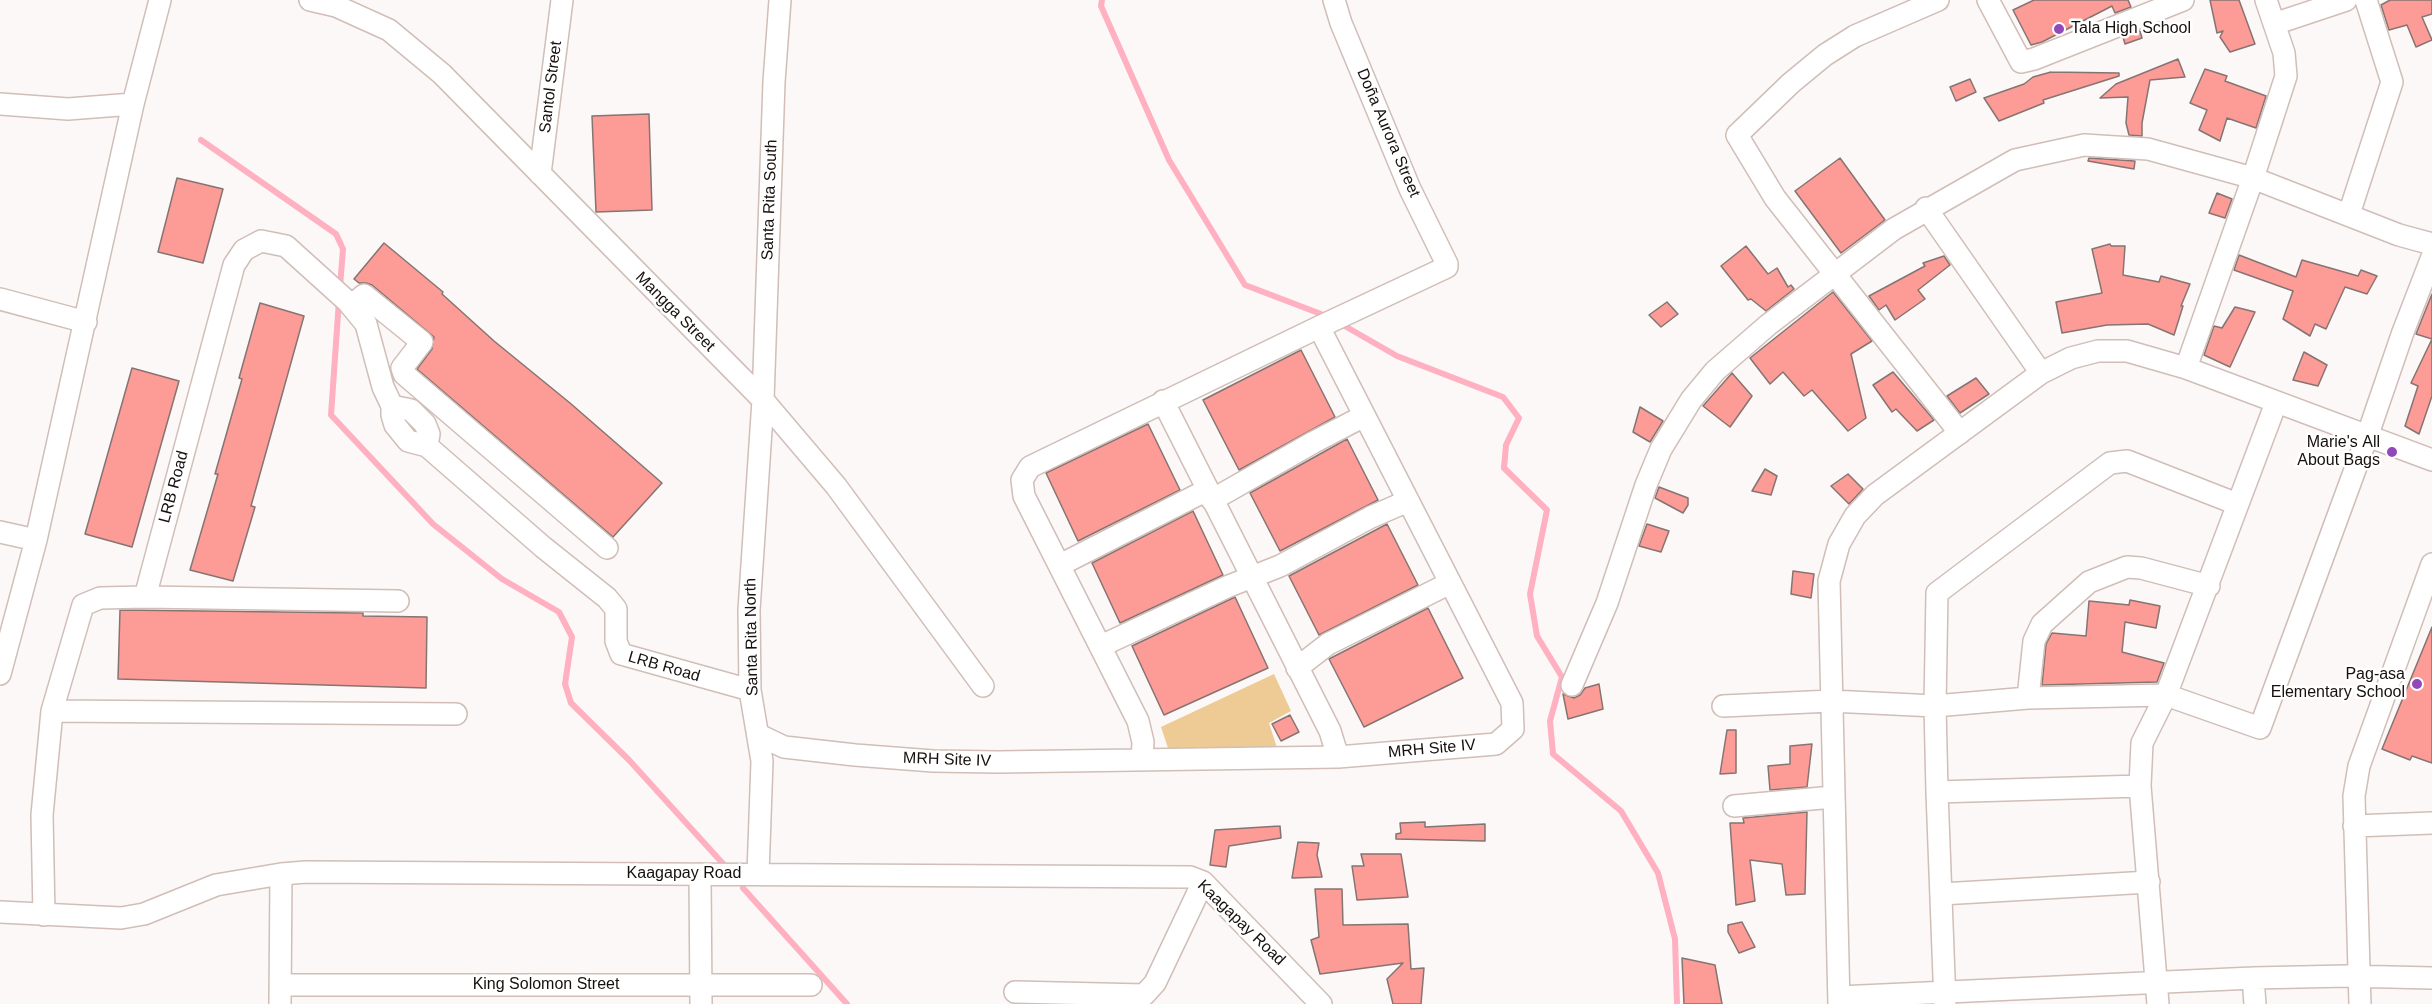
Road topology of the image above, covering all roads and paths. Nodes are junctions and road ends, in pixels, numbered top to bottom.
1 (160, 0) edge
2 (310, 0) edge
3 (562, 0) edge
4 (780, 0) edge
5 (1334, 0) edge
6 (1938, 0) edge
7 (1988, 0) edge
8 (2183, 0) edge
9 (2266, 0) edge
10 (2346, 0) edge
11 (2366, 0) edge
12 (337, 3) edge
13 (1896, 8) edge
14 (2274, 24) junction
15 (0, 104) edge
16 (133, 104) junction
17 (540, 174) junction
18 (2253, 178) junction
19 (1926, 208) junction
20 (2349, 214) junction
21 (2432, 244) edge
22 (2432, 257) edge
23 (1834, 275) junction
24 (0, 299) edge
25 (350, 304) junction
26 (86, 322) junction
27 (1318, 327) junction
28 (2186, 368) junction
29 (2041, 373) junction
30 (763, 400) junction
31 (1163, 401) junction
32 (2276, 403) junction
33 (1364, 416) junction
34 (1960, 433) junction
35 (2367, 437) junction
36 (2432, 460) edge
37 (1209, 495) junction
38 (1407, 501) junction
39 (2237, 504) junction
40 (0, 532) edge
41 (36, 540) junction
42 (607, 548) dead end
43 (2432, 564) edge
44 (1060, 565) junction
45 (1252, 577) junction
46 (1450, 584) junction
47 (2209, 586) junction
48 (145, 597) junction
49 (398, 601) dead end
50 (1101, 646) junction
51 (1297, 668) junction
52 (0, 674) edge
53 (1572, 685) dead end
54 (983, 686) dead end
55 (750, 690) junction
56 (2166, 696) junction
57 (2028, 698) junction
58 (1831, 701) junction
59 (1723, 706) dead end
60 (1935, 706) junction
61 (52, 711) junction
62 (456, 714) dead end
63 (759, 735) junction
64 (1338, 757) junction
65 (1142, 760) junction
66 (2140, 786) junction
67 (1937, 792) junction
68 (1833, 797) junction
69 (1734, 806) dead end
70 (2432, 823) edge
71 (2354, 826) junction
72 (281, 874) junction
73 (700, 874) junction
74 (758, 874) junction
75 (1203, 882) junction
76 (2148, 882) junction
77 (1941, 894) junction
78 (0, 912) edge
79 (44, 915) junction
80 (2359, 976) junction
81 (2253, 978) junction
82 (2432, 978) edge
83 (2158, 982) junction
84 (811, 986) dead end
85 (1015, 992) dead end
86 (280, 994) edge
87 (701, 994) edge
88 (1945, 998) edge
89 (1839, 1001) edge
90 (1321, 1004) edge
91 (2158, 1004) edge
92 (2255, 1004) edge
93 (2360, 1004) edge

1 - 16 street
2 - 12 street, Mangga Street
3 - 17 street, Santol Street
4 - 30 street, Santa Rita South
5 - 27 street, Doña Aurora Street
6 - 13 street
7 - 8 street
9 - 14 street
10 - 14 street
11 - 20 street
12 - 17 street, Mangga Street
13 - 23 street
14 - 18 street
15 - 16 street
16 - 26 street
17 - 30 street, Mangga Street
18 - 19 street
18 - 20 street
18 - 28 street
19 - 23 street
19 - 29 street
20 - 21 street
22 - 35 street
23 - 34 street
23 - 53 street
24 - 26 street
25 - 42 street
25 - 48 street, LRB Road
25 - 55 street, LRB Road
26 - 41 street
27 - 31 street
27 - 33 street, MRH Site IV
28 - 29 street
28 - 32 street
29 - 34 street
30 - 54 street, Mangga Street
30 - 55 street, Santa Rita North
31 - 37 street
31 - 44 street
32 - 35 street
32 - 39 street
33 - 37 street
33 - 38 street, MRH Site IV
34 - 58 street
35 - 36 street
35 - 56 street
37 - 44 street
37 - 45 street
38 - 45 street
38 - 46 street, MRH Site IV
39 - 47 street
39 - 60 street
40 - 41 street
41 - 52 street
43 - 71 street
44 - 50 street
45 - 50 street
45 - 51 street
46 - 51 street
46 - 64 street, MRH Site IV
47 - 56 street
47 - 57 street
48 - 49 street
48 - 61 street
50 - 65 street
51 - 64 street
55 - 63 street, Santa Rita North
56 - 57 street
56 - 66 street
57 - 60 street
58 - 59 street
58 - 60 street
58 - 68 street
60 - 67 street
61 - 62 street
61 - 79 street
63 - 65 street, MRH Site IV
63 - 74 street, Santa Rita North
64 - 65 street, MRH Site IV
66 - 67 street
66 - 76 street
67 - 77 street
68 - 69 street
68 - 89 street
70 - 71 street
71 - 80 street
72 - 73 street, Kaagapay Road
72 - 79 street, Kaagapay Road
72 - 86 street
73 - 74 street, Kaagapay Road
73 - 87 street
74 - 75 street, Kaagapay Road
75 - 85 street
75 - 90 street, Kaagapay Road
76 - 77 street
76 - 83 street
77 - 88 street
78 - 79 street, Kaagapay Road
80 - 81 street
80 - 82 street
80 - 93 street
81 - 83 street
81 - 92 street
83 - 88 street
83 - 91 street
84 - 87 street, King Solomon Street
86 - 87 street, King Solomon Street
88 - 89 street

